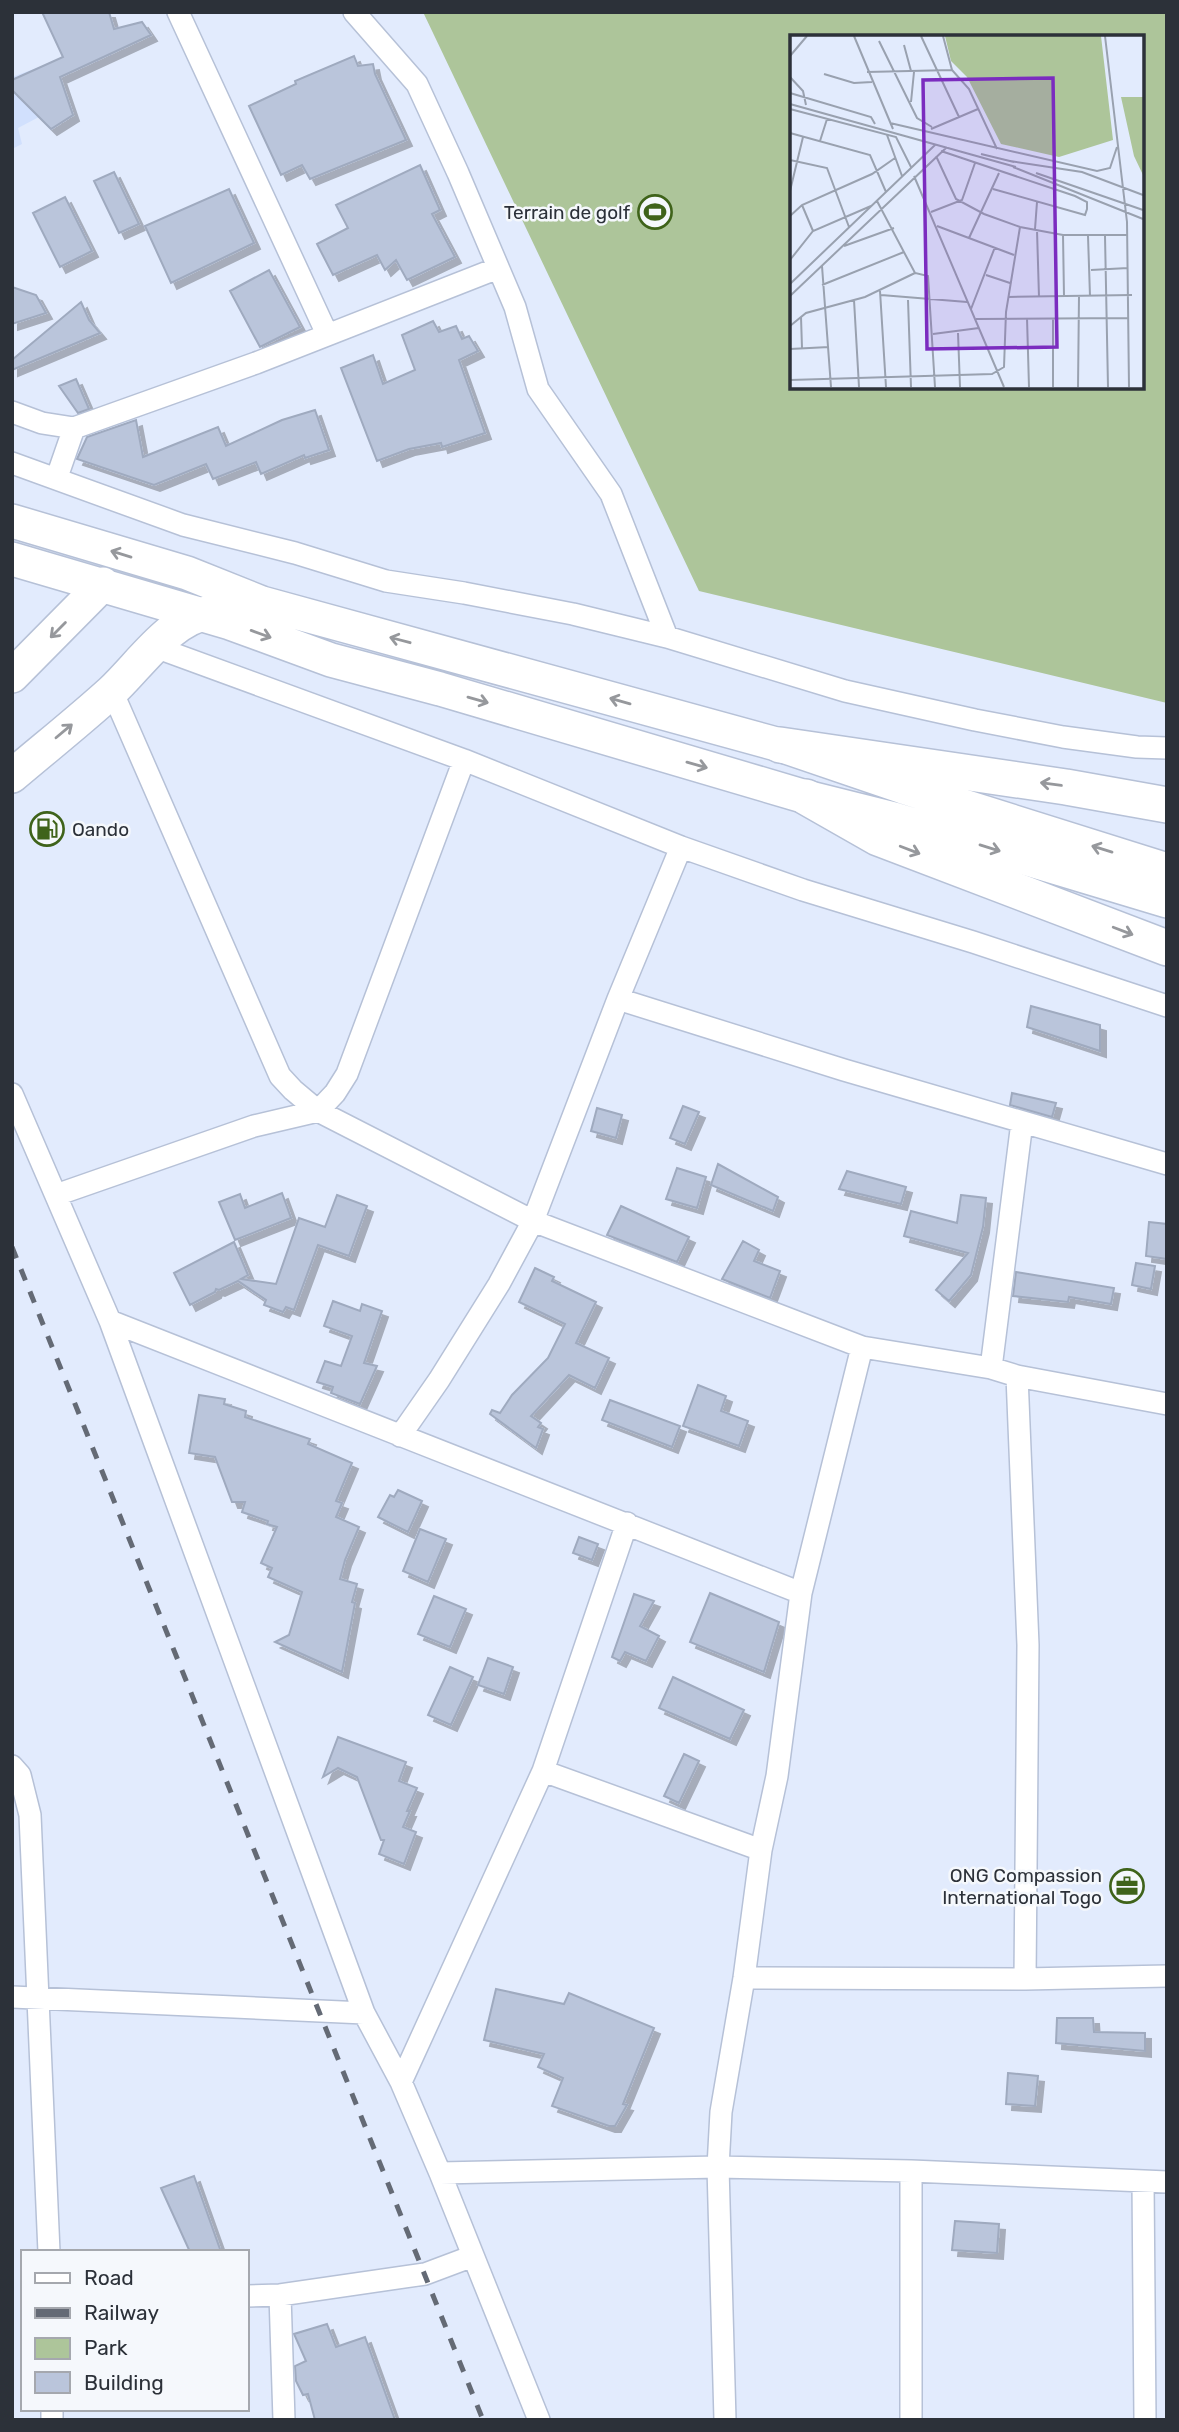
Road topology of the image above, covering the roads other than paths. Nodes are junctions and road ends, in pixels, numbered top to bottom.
1 (178, 12) edge
2 (354, 12) edge
3 (498, 268) junction
4 (327, 334) junction
5 (12, 412) edge
6 (75, 428) junction
7 (12, 463) edge
8 (57, 477) junction
9 (12, 521) edge
10 (12, 559) edge
11 (187, 573) junction
12 (103, 584) junction
13 (262, 603) junction
14 (198, 614) junction
15 (667, 637) junction
16 (155, 647) junction
17 (12, 676) edge
18 (112, 691) junction
19 (780, 746) junction
20 (1167, 748) edge
21 (464, 760) junction
22 (12, 776) edge
23 (806, 797) junction
24 (1167, 805) edge
25 (681, 847) junction
26 (1167, 870) edge
27 (1167, 901) edge
28 (1167, 948) edge
29 (618, 999) junction
30 (1167, 1006) edge
31 (12, 1094) edge
32 (318, 1111) junction
33 (1022, 1122) junction
34 (1167, 1164) edge
35 (57, 1195) junction
36 (533, 1221) junction
37 (110, 1321) junction
38 (862, 1347) junction
39 (991, 1368) junction
40 (1017, 1376) junction
41 (1167, 1404) edge
42 (400, 1436) junction
43 (627, 1523) junction
44 (801, 1593) junction
45 (12, 1766) edge
46 (543, 1771) junction
47 (761, 1850) junction
48 (1167, 1976) edge
49 (744, 1978) junction
50 (1025, 1979) junction
51 (12, 1997) edge
52 (38, 1998) junction
53 (364, 2013) junction
54 (401, 2082) junction
55 (718, 2167) junction
56 (911, 2171) junction
57 (440, 2173) junction
58 (1143, 2181) junction
59 (1167, 2182) edge
60 (49, 2250) edge
61 (473, 2256) junction
62 (280, 2295) junction
63 (248, 2296) edge
64 (284, 2420) edge
65 (539, 2420) edge
66 (726, 2420) edge
67 (911, 2420) edge
68 (1145, 2420) edge

1 - 4 street
2 - 3 street
3 - 4 street
3 - 15 street
4 - 6 street
5 - 6 street
6 - 8 street
7 - 8 street
8 - 15 street
11 -> 9 main road
10 - 12 main road
11 - 12 main road
11 - 13 main road
12 - 14 main road
12 -> 17 main road
13 - 14 main road
19 -> 13 main road
14 - 16 main road
14 -> 23 main road
15 - 20 street
16 - 18 main road
16 - 21 street
22 -> 18 main road
18 - 32 street
24 -> 19 highway
26 -> 19 main road
21 - 25 street
21 - 32 street
23 -> 27 main road
23 -> 28 highway
25 - 29 street
25 - 30 street
29 - 33 street
29 - 36 street
31 - 35 street
32 - 35 street
32 - 36 street
33 - 34 street
33 - 39 street
35 - 37 street
36 - 38 street
36 - 42 street
37 - 42 street
37 - 53 street
38 - 39 street
38 - 44 street
39 - 40 street
40 - 41 street
40 - 50 street
42 - 43 street
43 - 44 street
43 - 46 street
44 - 47 street
45 - 52 street
46 - 47 street
46 - 54 street
47 - 49 street
48 - 50 street
49 - 50 street
49 - 55 street
51 - 52 street
52 - 53 street
52 - 60 street
53 - 54 street
54 - 57 street
55 - 56 street
55 - 57 street
55 - 66 street
56 - 58 street
56 - 67 street
57 - 61 street
58 - 59 street
58 - 68 street
61 - 62 street
61 - 65 street
62 - 63 street
62 - 64 street

